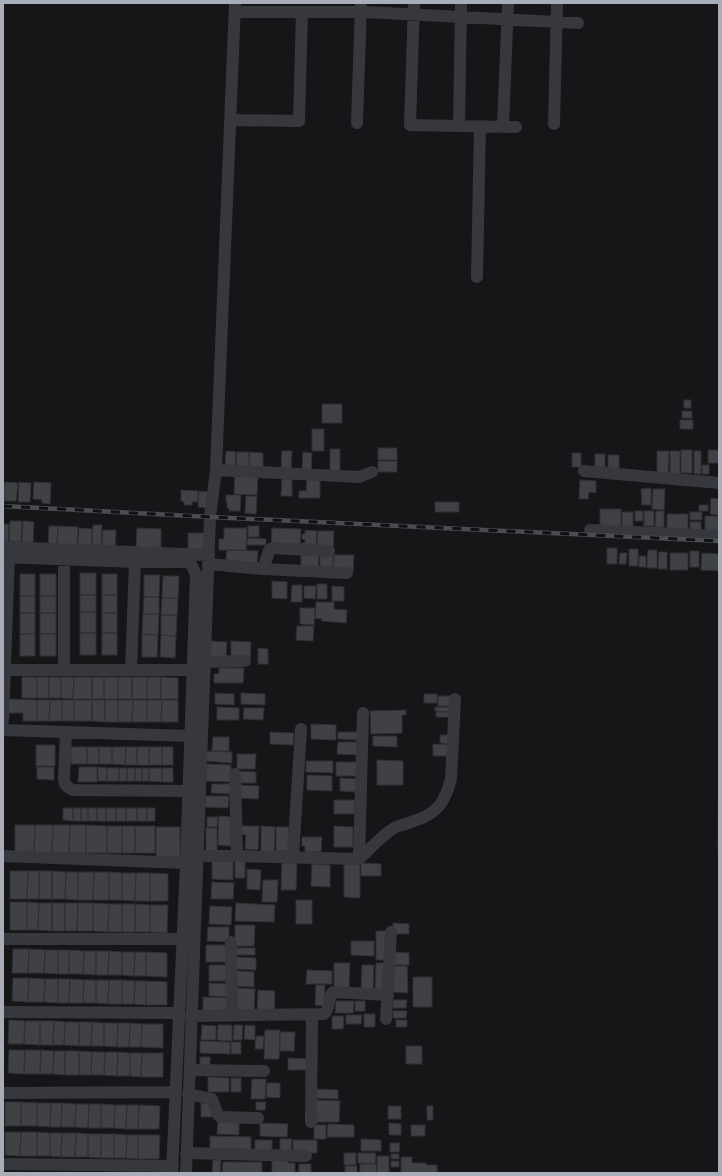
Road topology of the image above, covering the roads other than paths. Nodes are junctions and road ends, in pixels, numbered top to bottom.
1 (461, 3) edge
2 (508, 3) edge
3 (557, 3) edge
4 (235, 7) edge
5 (361, 8) edge
6 (303, 9) edge
7 (414, 9) edge
8 (461, 17) junction
9 (507, 19) junction
10 (556, 22) junction
11 (578, 23) dead end
12 (230, 120) junction
13 (357, 123) dead end
14 (554, 124) dead end
15 (459, 126) junction
16 (480, 126) junction
17 (503, 127) junction
18 (516, 127) dead end
19 (477, 277) dead end
20 (216, 470) junction
21 (372, 472) dead end
22 (584, 472) dead end
23 (719, 483) edge
24 (590, 530) dead end
25 (719, 536) edge
26 (329, 551) dead end
27 (5, 554) edge
28 (64, 559) junction
29 (209, 559) junction
30 (135, 562) junction
31 (263, 569) junction
32 (347, 573) dead end
33 (245, 661) dead end
34 (204, 662) junction
35 (4, 670) edge
36 (64, 670) junction
37 (131, 670) junction
38 (192, 670) junction
39 (455, 699) dead end
40 (363, 713) dead end
41 (3, 720) edge
42 (301, 729) dead end
43 (3, 730) edge
44 (66, 732) junction
45 (190, 736) junction
46 (235, 774) dead end
47 (188, 792) junction
48 (3, 856) edge
49 (198, 856) junction
50 (237, 856) junction
51 (293, 857) junction
52 (359, 859) junction
53 (186, 863) junction
54 (391, 932) dead end
55 (3, 939) edge
56 (182, 939) junction
57 (232, 942) dead end
58 (388, 994) junction
59 (3, 1012) edge
60 (179, 1013) junction
61 (312, 1015) junction
62 (191, 1016) junction
63 (232, 1016) junction
64 (386, 1019) dead end
65 (190, 1070) junction
66 (264, 1071) dead end
67 (176, 1092) junction
68 (3, 1093) edge
69 (188, 1094) junction
70 (258, 1118) dead end
71 (311, 1122) dead end
72 (186, 1153) junction
73 (306, 1156) dead end
74 (3, 1164) edge
75 (172, 1170) edge
76 (186, 1173) edge

1 - 8 street
2 - 9 street
3 - 10 street
4 - 6 street
4 - 12 street
5 - 6 street
5 - 7 street
5 - 13 street
6 - 12 street
7 - 8 street
7 - 15 street
8 - 9 street
8 - 15 street
9 - 10 street
9 - 17 street
10 - 11 street
10 - 14 street
12 - 20 street
15 - 16 street
16 - 17 street
16 - 19 street
17 - 18 street
20 - 21 street
20 - 29 street
22 - 23 street
24 - 25 street
26 - 31 street
27 - 28 street
27 - 29 street
27 - 35 street
28 - 30 street
28 - 36 street
29 - 31 street
29 - 34 street
30 - 37 street
30 - 38 street
31 - 32 street
33 - 34 street
34 - 49 street
35 - 36 street
35 - 41 street
36 - 37 street
37 - 38 street
38 - 45 street
39 - 52 street
40 - 52 street
42 - 51 street
43 - 44 street
44 - 45 street
44 - 47 street
45 - 47 street
46 - 50 street
47 - 53 street
48 - 53 street
49 - 50 street
49 - 62 street
50 - 51 street
51 - 52 street
53 - 56 street
54 - 58 street
55 - 56 street
56 - 60 street
57 - 63 street
58 - 61 street
58 - 64 street
59 - 60 street
60 - 67 street
61 - 63 street
61 - 71 street
62 - 63 street
62 - 65 street
65 - 66 street
65 - 69 street
67 - 68 street
67 - 75 street
69 - 70 street
69 - 72 street
72 - 73 street
72 - 76 street
74 - 75 street

